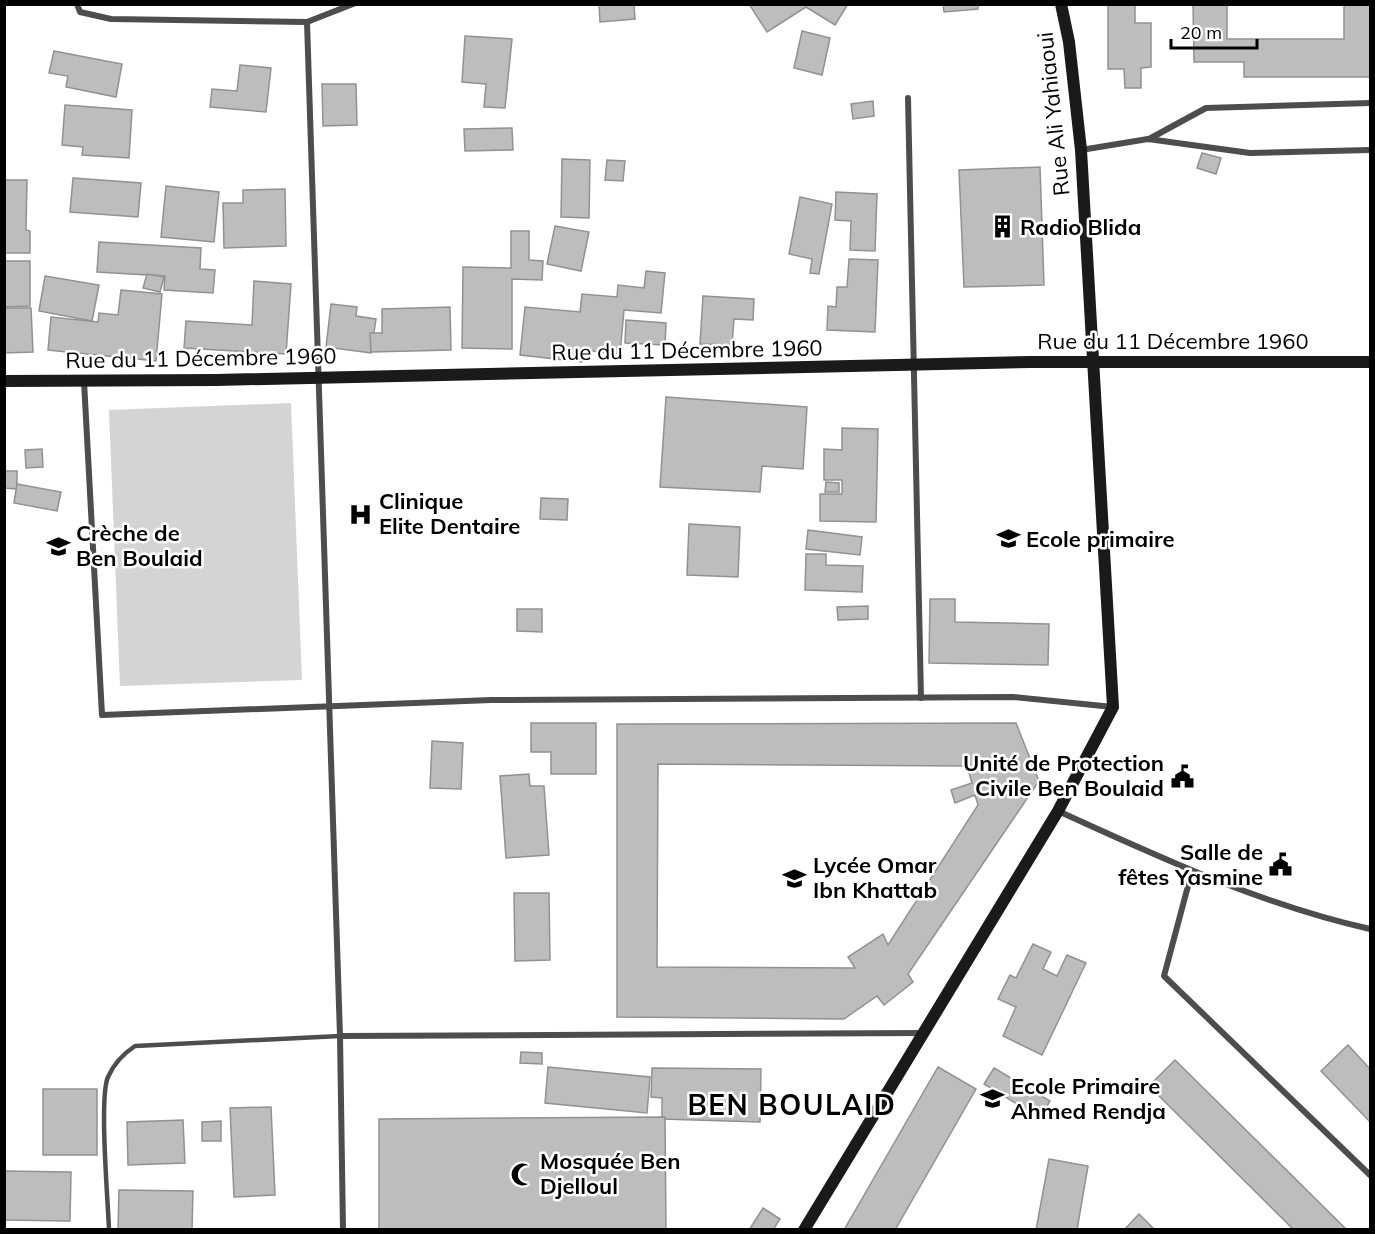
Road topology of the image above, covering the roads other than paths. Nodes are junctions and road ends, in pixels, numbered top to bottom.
1 (77, 4) edge
2 (353, 4) edge
3 (1061, 4) edge
4 (307, 22) junction
5 (908, 98) dead end
6 (1371, 103) edge
7 (1148, 139) junction
8 (1081, 150) junction
9 (1371, 150) edge
10 (1371, 362) edge
11 (1095, 363) junction
12 (913, 366) junction
13 (316, 377) junction
14 (4, 381) edge
15 (84, 381) junction
16 (921, 698) junction
17 (327, 707) junction
18 (1113, 707) junction
19 (1059, 811) junction
20 (1192, 871) junction
21 (1371, 929) edge
22 (925, 1033) junction
23 (340, 1036) junction
24 (1371, 1174) edge
25 (109, 1230) edge
26 (343, 1230) edge
27 (804, 1230) edge

1 - 4 street
2 - 4 street
3 - 8 main road, Rue Ali Yahiaoui
4 - 13 street
5 - 12 street
6 - 7 street
7 - 8 street
7 - 9 street
8 - 11 main road, Rue Ali Yahiaoui
10 - 11 main road, Rue du 11 Décembre 1960
11 - 12 main road, Rue du 11 Décembre 1960
11 - 18 main road, Rue Ali Yahiaoui
12 - 13 main road, Rue du 11 Décembre 1960
12 - 16 street
13 - 15 main road, Rue du 11 Décembre 1960
13 - 17 street
14 - 15 main road, Rue du 11 Décembre 1960
15 - 17 street
16 - 17 street
16 - 18 street
17 - 23 street
18 - 19 main road
19 - 20 street
19 - 22 main road
20 - 21 street
20 - 24 street
22 - 23 street
22 - 27 main road
23 - 25 lane
23 - 26 street

